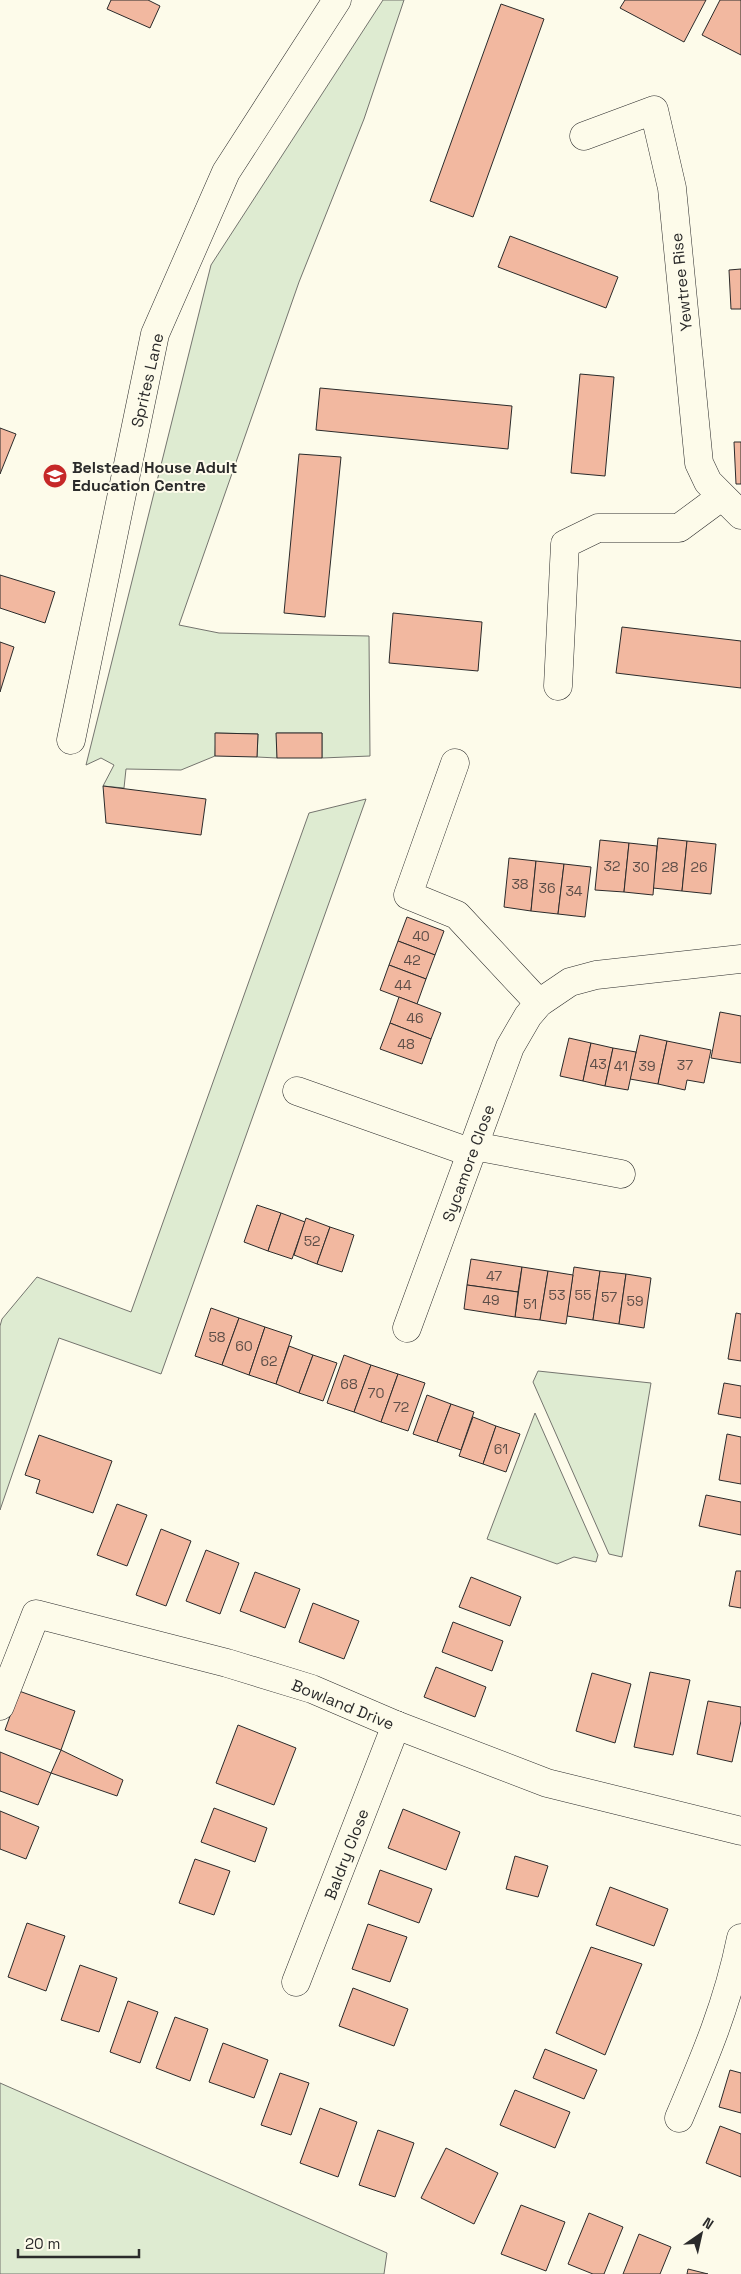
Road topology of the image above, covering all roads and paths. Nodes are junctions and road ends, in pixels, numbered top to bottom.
1 (337, 0) edge
2 (584, 136) dead end
3 (720, 497) junction
4 (741, 515) edge
5 (558, 686) dead end
6 (70, 740) dead end
7 (455, 763) dead end
8 (741, 959) edge
9 (539, 1003) junction
10 (297, 1091) dead end
11 (473, 1149) junction
12 (621, 1174) dead end
13 (407, 1328) dead end
14 (0, 1706) edge
15 (396, 1725) junction
16 (741, 1831) edge
17 (741, 1938) edge
18 (296, 1982) dead end
19 (679, 2118) dead end

1 - 6 street, Sprites Lane
2 - 3 street, Yewtree Rise
3 - 4 street, Yewtree Rise
3 - 5 street
7 - 9 street
8 - 9 street, Sycamore Close
9 - 11 street, Sycamore Close
10 - 11 street
11 - 12 street
11 - 13 street, Sycamore Close
14 - 15 street, Bowland Drive
15 - 16 street, Bowland Drive
15 - 18 street, Baldry Close
17 - 19 street

